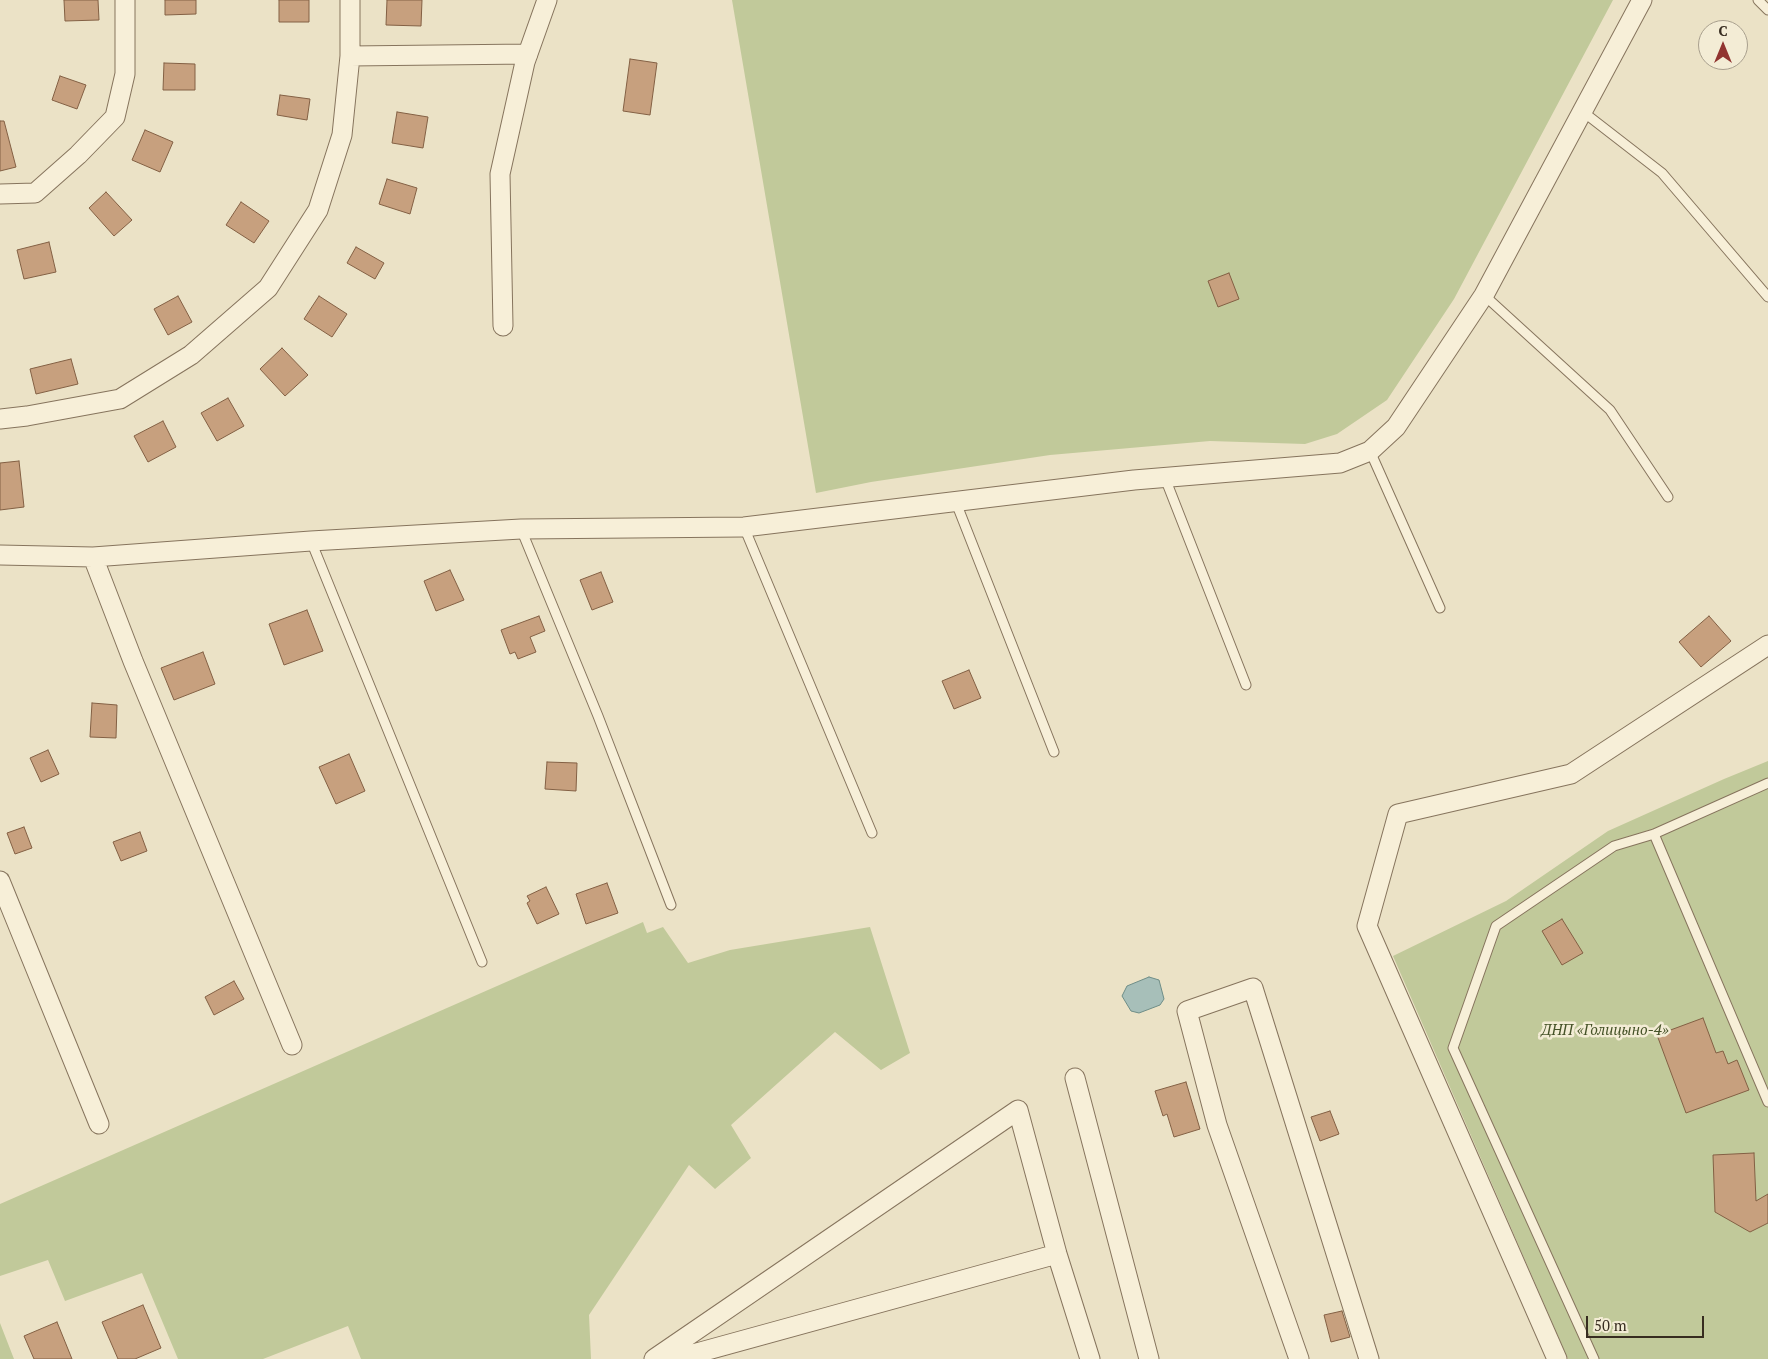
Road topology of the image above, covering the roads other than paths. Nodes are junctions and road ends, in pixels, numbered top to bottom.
1 (125, 0) edge
2 (350, 0) edge
3 (547, 0) edge
4 (1642, 0) edge
5 (1758, 0) edge
6 (1768, 10) edge
7 (528, 54) junction
8 (350, 56) junction
9 (1582, 111) junction
10 (0, 194) edge
11 (1484, 295) junction
12 (1768, 297) edge
13 (503, 326) dead end
14 (0, 419) edge
15 (1370, 451) junction
16 (1165, 478) junction
17 (1668, 497) dead end
18 (955, 500) junction
19 (744, 527) junction
20 (521, 529) junction
21 (311, 541) junction
22 (0, 555) edge
23 (93, 557) junction
24 (1440, 608) dead end
25 (1768, 645) edge
26 (1246, 684) dead end
27 (1054, 752) dead end
28 (1768, 782) edge
29 (872, 833) dead end
30 (1654, 834) junction
31 (0, 881) edge
32 (671, 905) dead end
33 (482, 962) dead end
34 (292, 1045) dead end
35 (1075, 1078) dead end
36 (1768, 1102) edge
37 (99, 1124) dead end
38 (1057, 1254) junction
39 (654, 1359) edge
40 (675, 1359) edge
41 (1090, 1359) edge
42 (1149, 1359) edge
43 (1299, 1359) edge
44 (1369, 1359) edge
45 (1557, 1359) edge
46 (1594, 1359) edge

1 - 10 street
2 - 8 street
3 - 7 street
4 - 9 street
5 - 6 lane
7 - 8 street
7 - 13 street
8 - 14 street
9 - 11 street
9 - 12 lane
11 - 15 street
11 - 17 lane
15 - 16 street
15 - 24 lane
16 - 18 street
16 - 26 lane
18 - 19 street
18 - 27 lane
19 - 20 street
19 - 29 lane
20 - 21 street
20 - 32 lane
21 - 23 street
21 - 33 lane
22 - 23 street
23 - 34 street
25 - 45 street
28 - 30 lane
30 - 36 lane
30 - 46 lane
31 - 37 street
35 - 42 street
38 - 39 street
38 - 40 street
38 - 41 street
43 - 44 street

